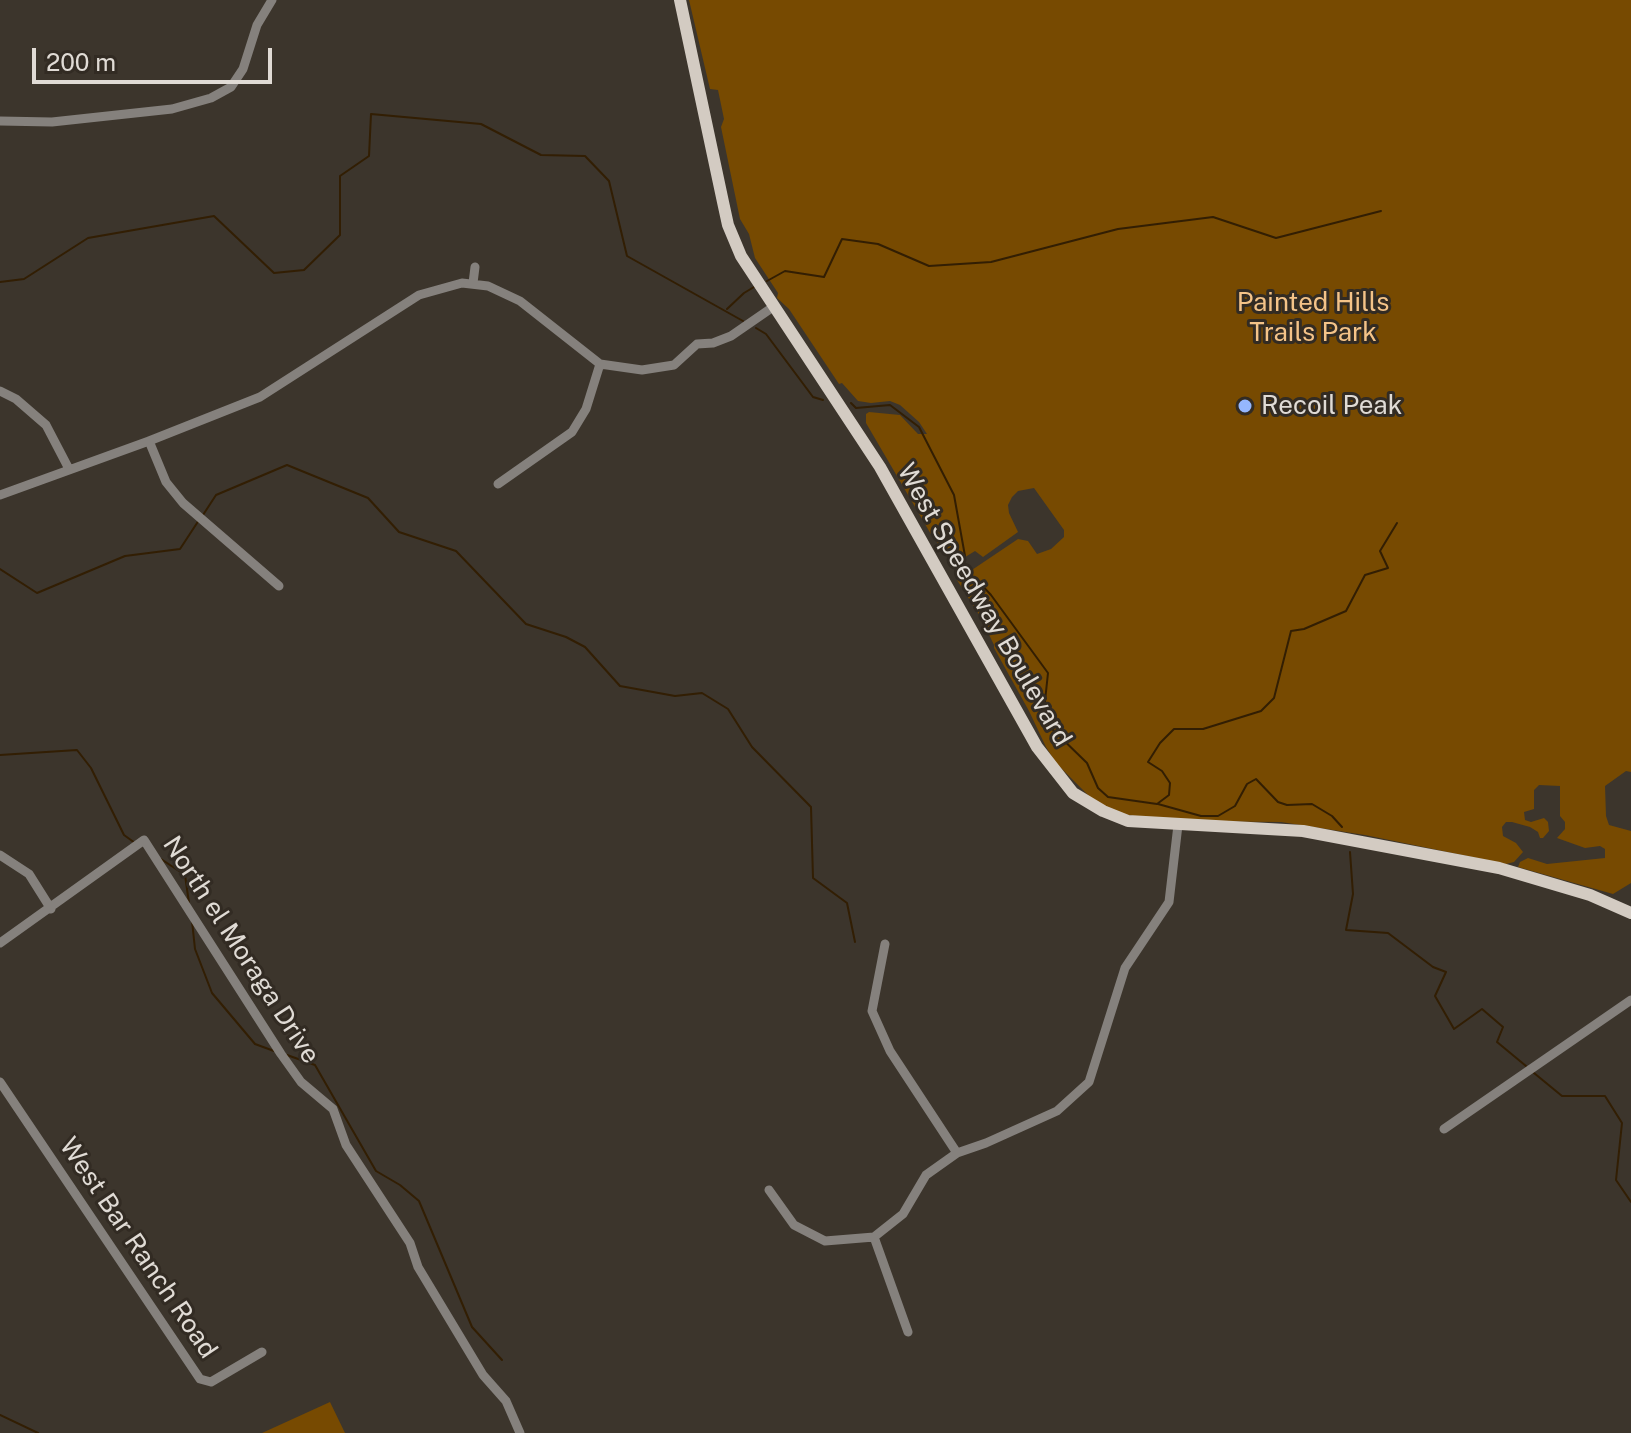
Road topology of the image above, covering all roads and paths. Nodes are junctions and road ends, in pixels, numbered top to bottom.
1 (272, 0) edge
2 (680, 0) edge
3 (0, 121) edge
4 (475, 267) dead end
5 (473, 283) junction
6 (773, 307) junction
7 (600, 364) junction
8 (0, 391) edge
9 (149, 441) junction
10 (69, 469) junction
11 (498, 484) dead end
12 (0, 495) edge
13 (279, 586) dead end
14 (1178, 825) junction
15 (0, 855) edge
16 (51, 909) junction
17 (1631, 913) edge
18 (0, 943) edge
19 (885, 944) dead end
20 (1631, 1000) edge
21 (0, 1082) edge
22 (1444, 1129) dead end
23 (957, 1153) junction
24 (769, 1190) dead end
25 (874, 1237) junction
26 (908, 1332) dead end
27 (262, 1352) dead end
28 (520, 1433) edge

1 - 3 street
2 - 6 main road, West Speedway Boulevard
4 - 5 street
5 - 7 street
5 - 9 street
6 - 7 street
6 - 14 main road, West Speedway Boulevard
7 - 11 street
8 - 10 street
9 - 10 street
9 - 13 street
10 - 12 street
14 - 17 main road, West Speedway Boulevard
14 - 23 street
15 - 16 street
16 - 18 street, North el Moraga Drive
16 - 28 street, North el Moraga Drive
19 - 23 street
20 - 22 street
21 - 27 street, West Bar Ranch Road
23 - 25 street
24 - 25 street
25 - 26 street

